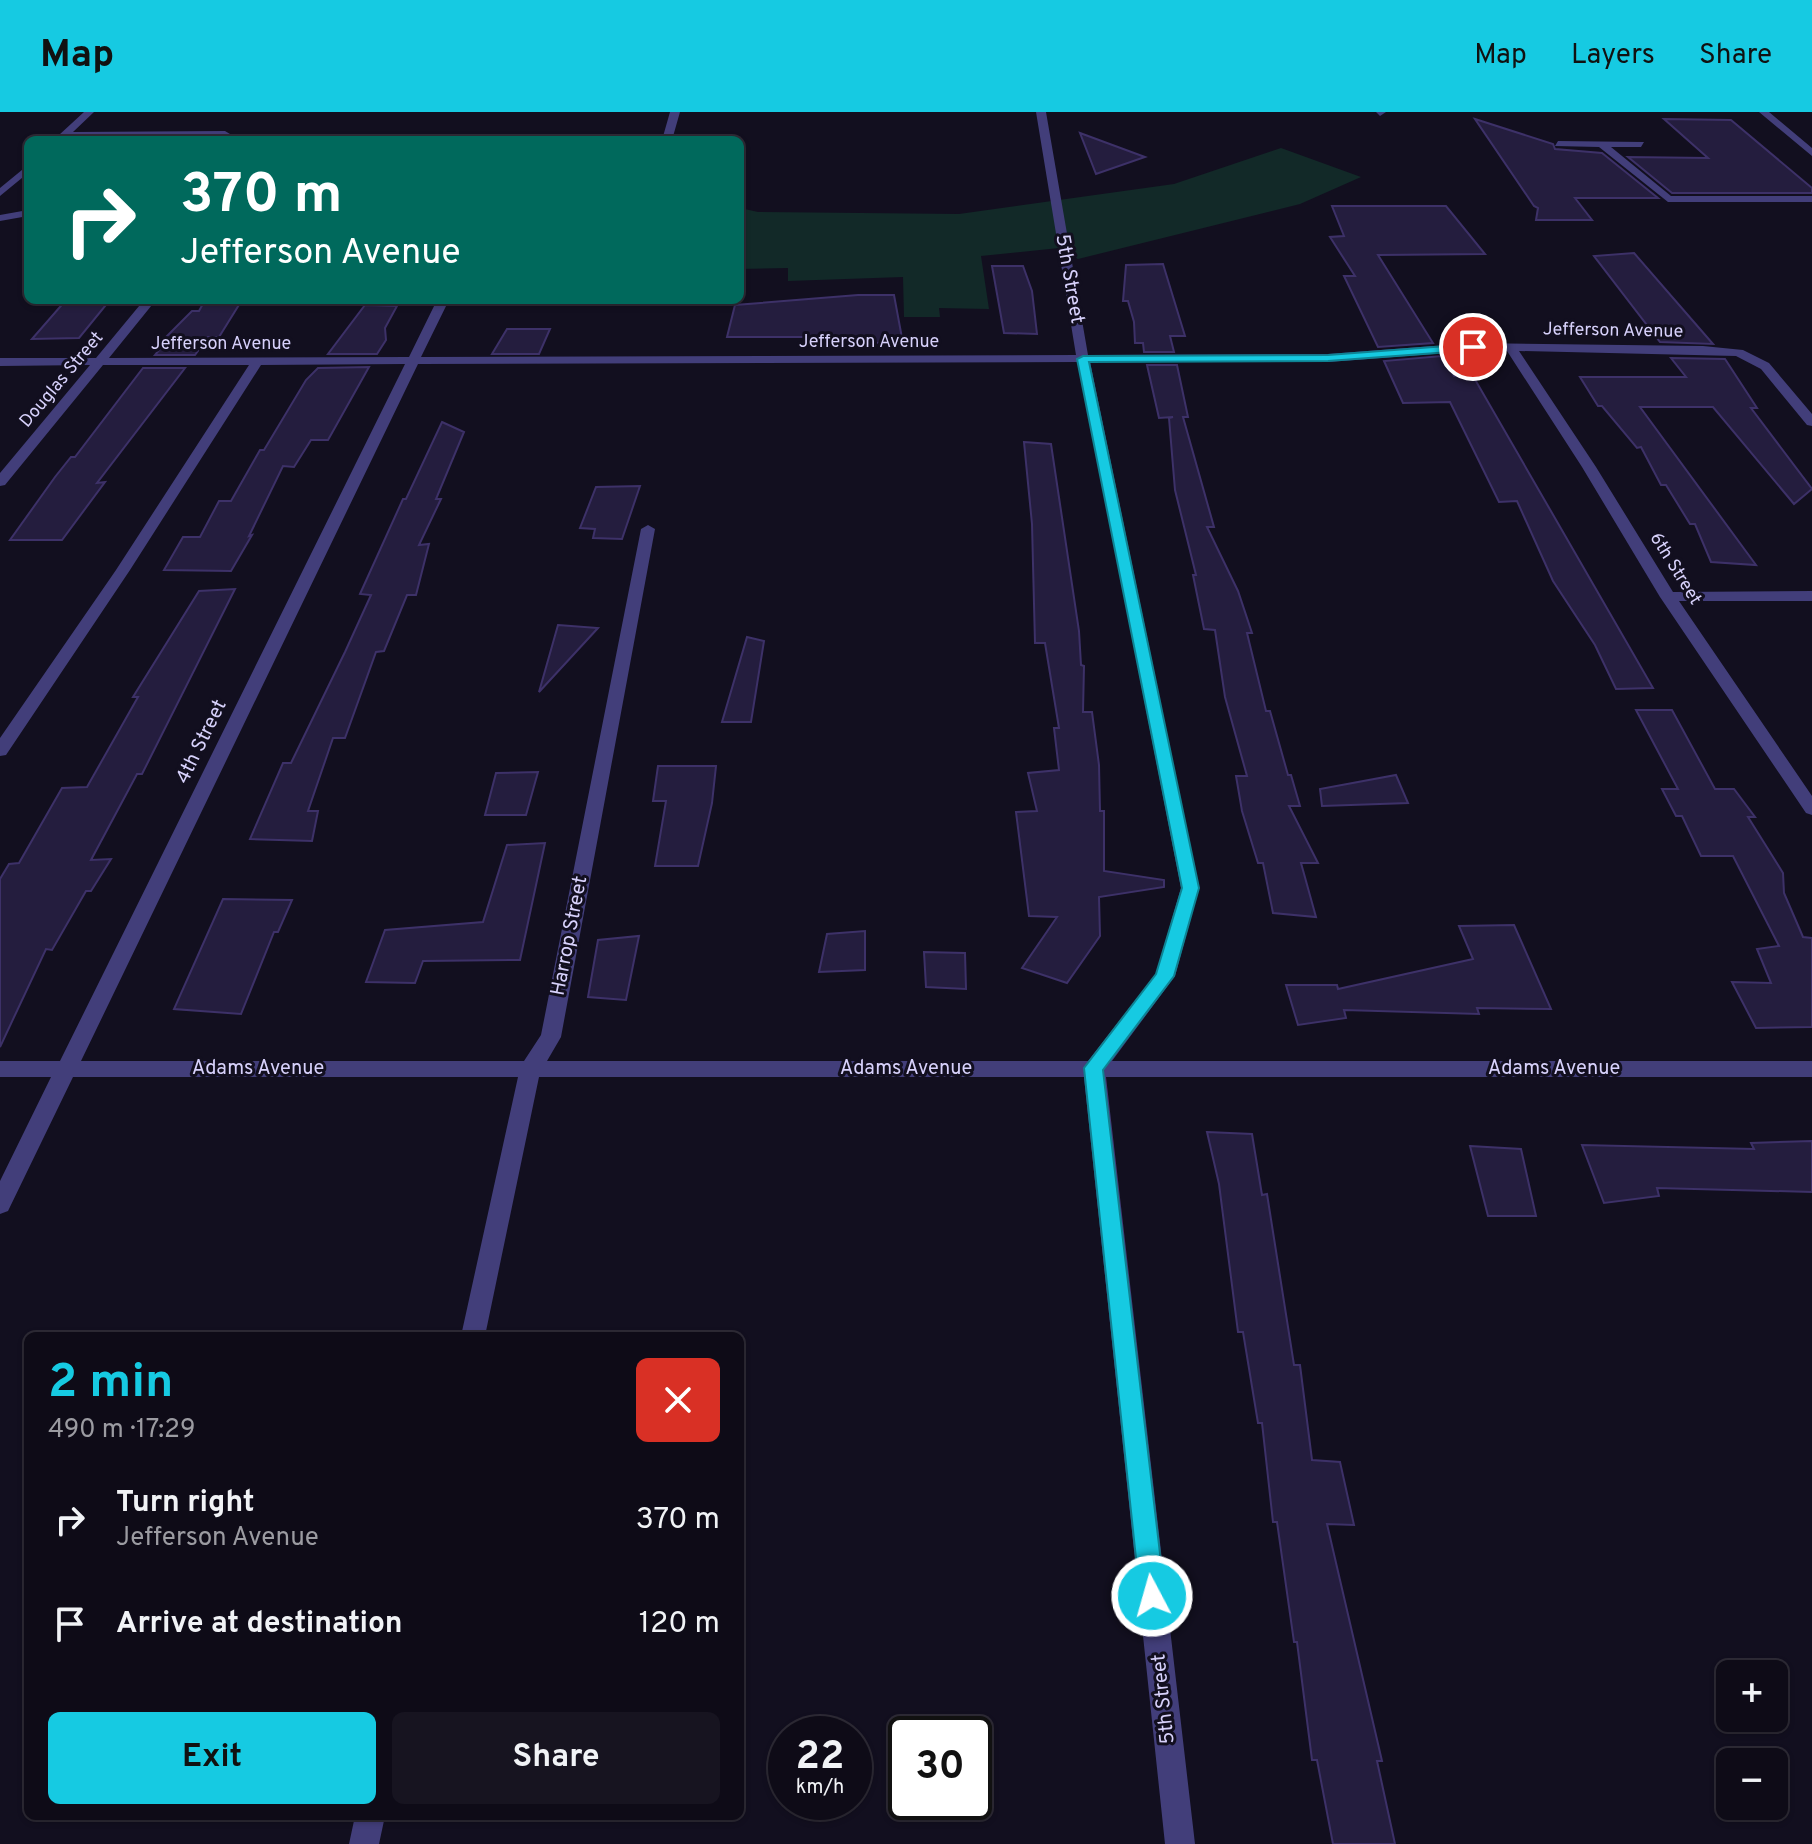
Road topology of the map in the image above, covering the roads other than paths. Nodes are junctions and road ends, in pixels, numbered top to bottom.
1 (89, 112) edge
2 (675, 112) edge
3 (1041, 112) edge
4 (1764, 112) edge
5 (225, 134) dead end
6 (63, 136) edge
7 (116, 136) edge
8 (668, 136) edge
9 (1558, 144) dead end
10 (1601, 144) junction
11 (1641, 144) dead end
12 (1812, 153) edge
13 (24, 172) edge
14 (0, 193) edge
15 (1812, 199) edge
16 (24, 214) edge
17 (0, 220) edge
18 (24, 222) edge
19 (147, 304) edge
20 (441, 304) edge
21 (1510, 347) junction
22 (1083, 359) junction
23 (0, 362) edge
24 (257, 362) junction
25 (412, 362) junction
26 (100, 363) junction
27 (1812, 422) edge
28 (0, 482) edge
29 (648, 529) dead end
30 (1812, 596) edge
31 (1668, 597) junction
32 (0, 751) edge
33 (1812, 809) edge
34 (67, 1068) junction
35 (1094, 1068) junction
36 (0, 1069) edge
37 (530, 1069) junction
38 (1812, 1069) edge
39 (0, 1204) edge
40 (474, 1332) edge
41 (369, 1820) edge
42 (364, 1844) edge
43 (1180, 1844) edge

1 - 6 street
2 - 8 street
3 - 22 street, 5th Street
4 - 12 street
5 - 7 street
9 - 10 street
10 - 11 street
10 - 15 street
13 - 14 street
16 - 17 street
17 - 18 street
19 - 26 street, Douglas Street
20 - 25 street, 4th Street
21 - 22 street, Jefferson Avenue
21 - 27 street, Jefferson Avenue
21 - 31 street, 6th Street
22 - 25 street, Jefferson Avenue
22 - 35 street, 5th Street
23 - 26 street, Jefferson Avenue
24 - 25 street, Jefferson Avenue
24 - 26 street, Jefferson Avenue
24 - 32 street
25 - 34 street, 4th Street
26 - 28 street, Douglas Street
29 - 37 street, Harrop Street
30 - 31 street
31 - 33 street, 6th Street
34 - 36 street, Adams Avenue
34 - 37 street, Adams Avenue
34 - 39 street, 4th Street
35 - 37 street, Adams Avenue
35 - 38 street, Adams Avenue
35 - 43 street, 5th Street
37 - 40 street, Harrop Street
41 - 42 street

